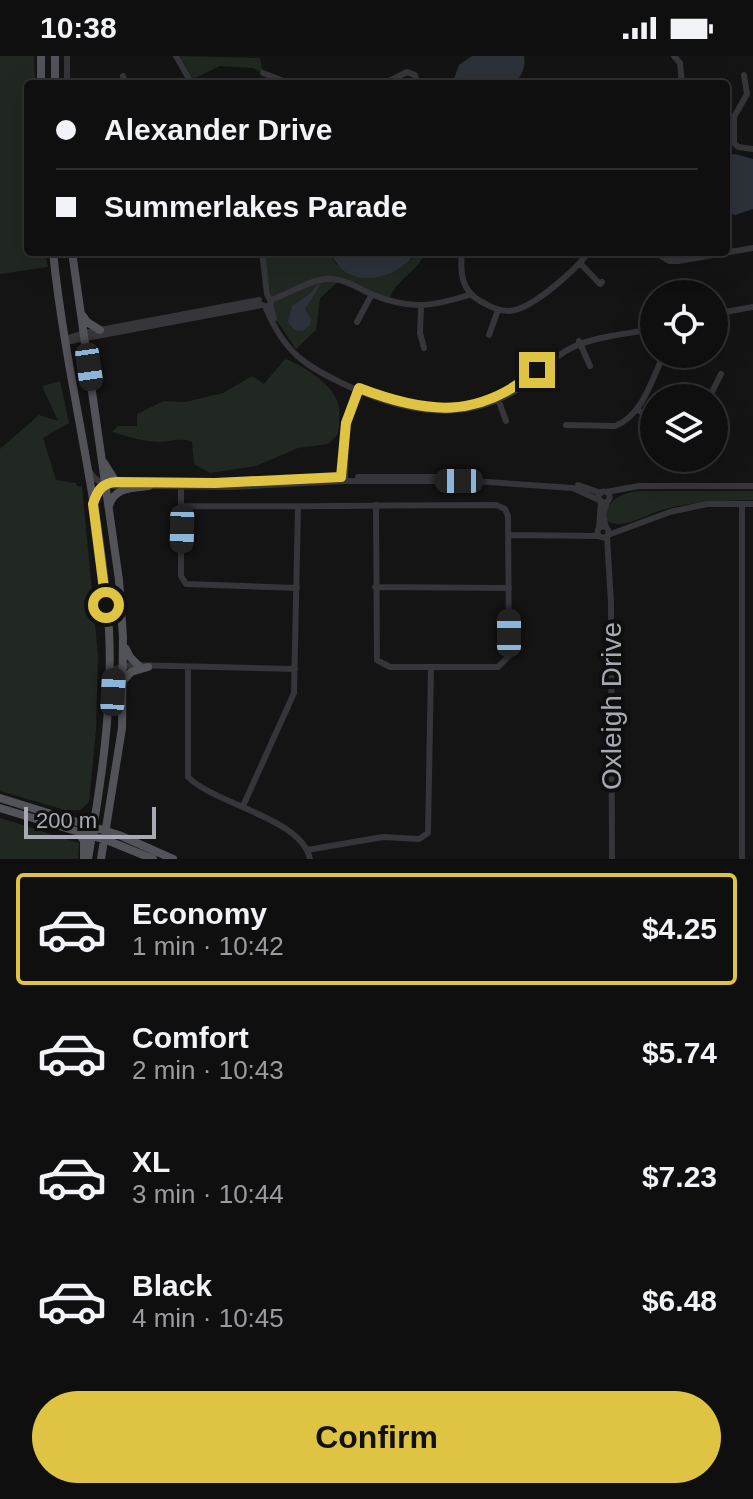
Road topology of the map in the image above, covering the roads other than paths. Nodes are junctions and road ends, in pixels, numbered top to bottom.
1 (41, 56) edge
2 (55, 56) edge
3 (67, 56) edge
4 (178, 56) edge
5 (674, 56) edge
6 (263, 73) dead end
7 (744, 75) dead end
8 (41, 80) edge
9 (55, 80) edge
10 (67, 80) edge
11 (192, 80) edge
12 (281, 80) edge
13 (391, 80) edge
14 (416, 80) edge
15 (682, 80) edge
16 (753, 149) edge
17 (753, 248) edge
18 (730, 252) edge
19 (54, 256) edge
20 (73, 256) edge
21 (261, 256) edge
22 (462, 256) edge
23 (586, 256) edge
24 (661, 256) edge
25 (707, 256) edge
26 (580, 263) junction
27 (602, 282) dead end
28 (372, 294) junction
29 (469, 295) junction
30 (266, 300) junction
31 (421, 307) junction
32 (753, 309) edge
33 (218, 310) junction
34 (498, 310) junction
35 (81, 312) junction
36 (728, 313) edge
37 (357, 322) dead end
38 (100, 330) junction
39 (640, 330) edge
40 (489, 335) dead end
41 (84, 336) junction
42 (65, 340) junction
43 (580, 343) junction
44 (424, 348) dead end
45 (590, 366) dead end
46 (658, 368) edge
47 (721, 374) dead end
48 (716, 384) edge
49 (361, 390) junction
50 (498, 398) junction
51 (638, 410) joint
52 (506, 421) dead end
53 (566, 425) dead end
54 (100, 451) junction
55 (87, 468) junction
56 (343, 479) junction
57 (116, 482) junction
58 (105, 485) junction
59 (183, 485) junction
60 (149, 486) junction
61 (753, 486) edge
62 (604, 498) junction
63 (93, 504) junction
64 (742, 504) junction
65 (753, 504) edge
66 (376, 505) junction
67 (182, 506) junction
68 (298, 507) junction
69 (108, 511) junction
70 (603, 532) junction
71 (508, 535) junction
72 (375, 587) junction
73 (297, 588) junction
74 (509, 588) junction
75 (123, 637) junction
76 (742, 652) junction
77 (753, 652) edge
78 (124, 666) junction
79 (143, 666) junction
80 (188, 667) junction
81 (431, 667) junction
82 (295, 669) junction
83 (124, 680) junction
84 (109, 698) junction
85 (115, 777) junction
86 (0, 798) edge
87 (243, 806) junction
88 (0, 808) edge
89 (39, 810) junction
90 (96, 812) junction
91 (77, 831) junction
92 (93, 831) junction
93 (105, 835) junction
94 (119, 835) junction
95 (307, 850) junction
96 (102, 857) edge
97 (86, 859) edge
98 (146, 859) edge
99 (153, 859) edge
100 (173, 859) edge
101 (307, 859) edge
102 (612, 859) edge
103 (742, 859) edge

1 - 8 main road
2 - 9 main road
3 - 10 street
4 - 11 street
5 - 15 street
6 - 12 street
7 - 16 street
13 - 14 street
17 - 18 street
19 - 42 main road
20 - 35 main road
21 - 30 street
22 - 29 street
23 - 26 street
24 - 25 street
26 - 27 street
26 - 34 street
28 - 30 street
28 - 31 street
28 - 37 street
29 - 31 street
29 - 34 street
30 - 33 street
30 - 49 street
31 - 44 street
32 - 36 street
33 - 38 street
33 - 41 street
34 - 40 street
35 - 38 main road
35 - 41 main road
38 - 41 street
39 - 43 street
41 - 42 street
41 - 54 main road
42 - 55 main road
43 - 45 street
43 - 50 street
46 - 51 street
47 - 48 street
49 - 50 street
49 - 56 street
50 - 52 street
51 - 53 street
54 - 57 main road
54 - 58 main road
55 - 58 street
55 - 63 main road
56 - 59 street
56 - 62 street
57 - 58 street
57 - 59 street
58 - 60 street
58 - 63 street
58 - 69 main road
59 - 60 street
59 - 67 street
60 - 69 main road
61 - 62 street
62 - 70 street, Oxleigh Drive
63 - 84 main road
64 - 65 street
64 - 70 street
64 - 76 street
66 - 68 street
66 - 71 street
66 - 72 street
67 - 68 street
67 - 73 street
68 - 73 street
69 - 75 main road
70 - 71 street
70 - 102 street, Oxleigh Drive
71 - 74 street
72 - 74 street
72 - 81 street
73 - 82 street
74 - 81 street
75 - 78 main road
75 - 79 main road
76 - 77 street
76 - 103 street
78 - 79 street
78 - 83 main road
78 - 84 street
79 - 80 street
79 - 83 main road
80 - 82 street
80 - 87 street
81 - 95 street
82 - 87 street
83 - 85 main road
84 - 90 main road
85 - 93 main road
85 - 94 main road
86 - 89 main road
87 - 95 street
88 - 91 main road
89 - 90 main road
89 - 92 main road
90 - 92 main road
91 - 92 main road
91 - 97 main road
92 - 93 main road
92 - 97 main road
93 - 94 main road
93 - 96 main road
93 - 99 main road
94 - 100 main road
95 - 101 street
96 - 98 main road

